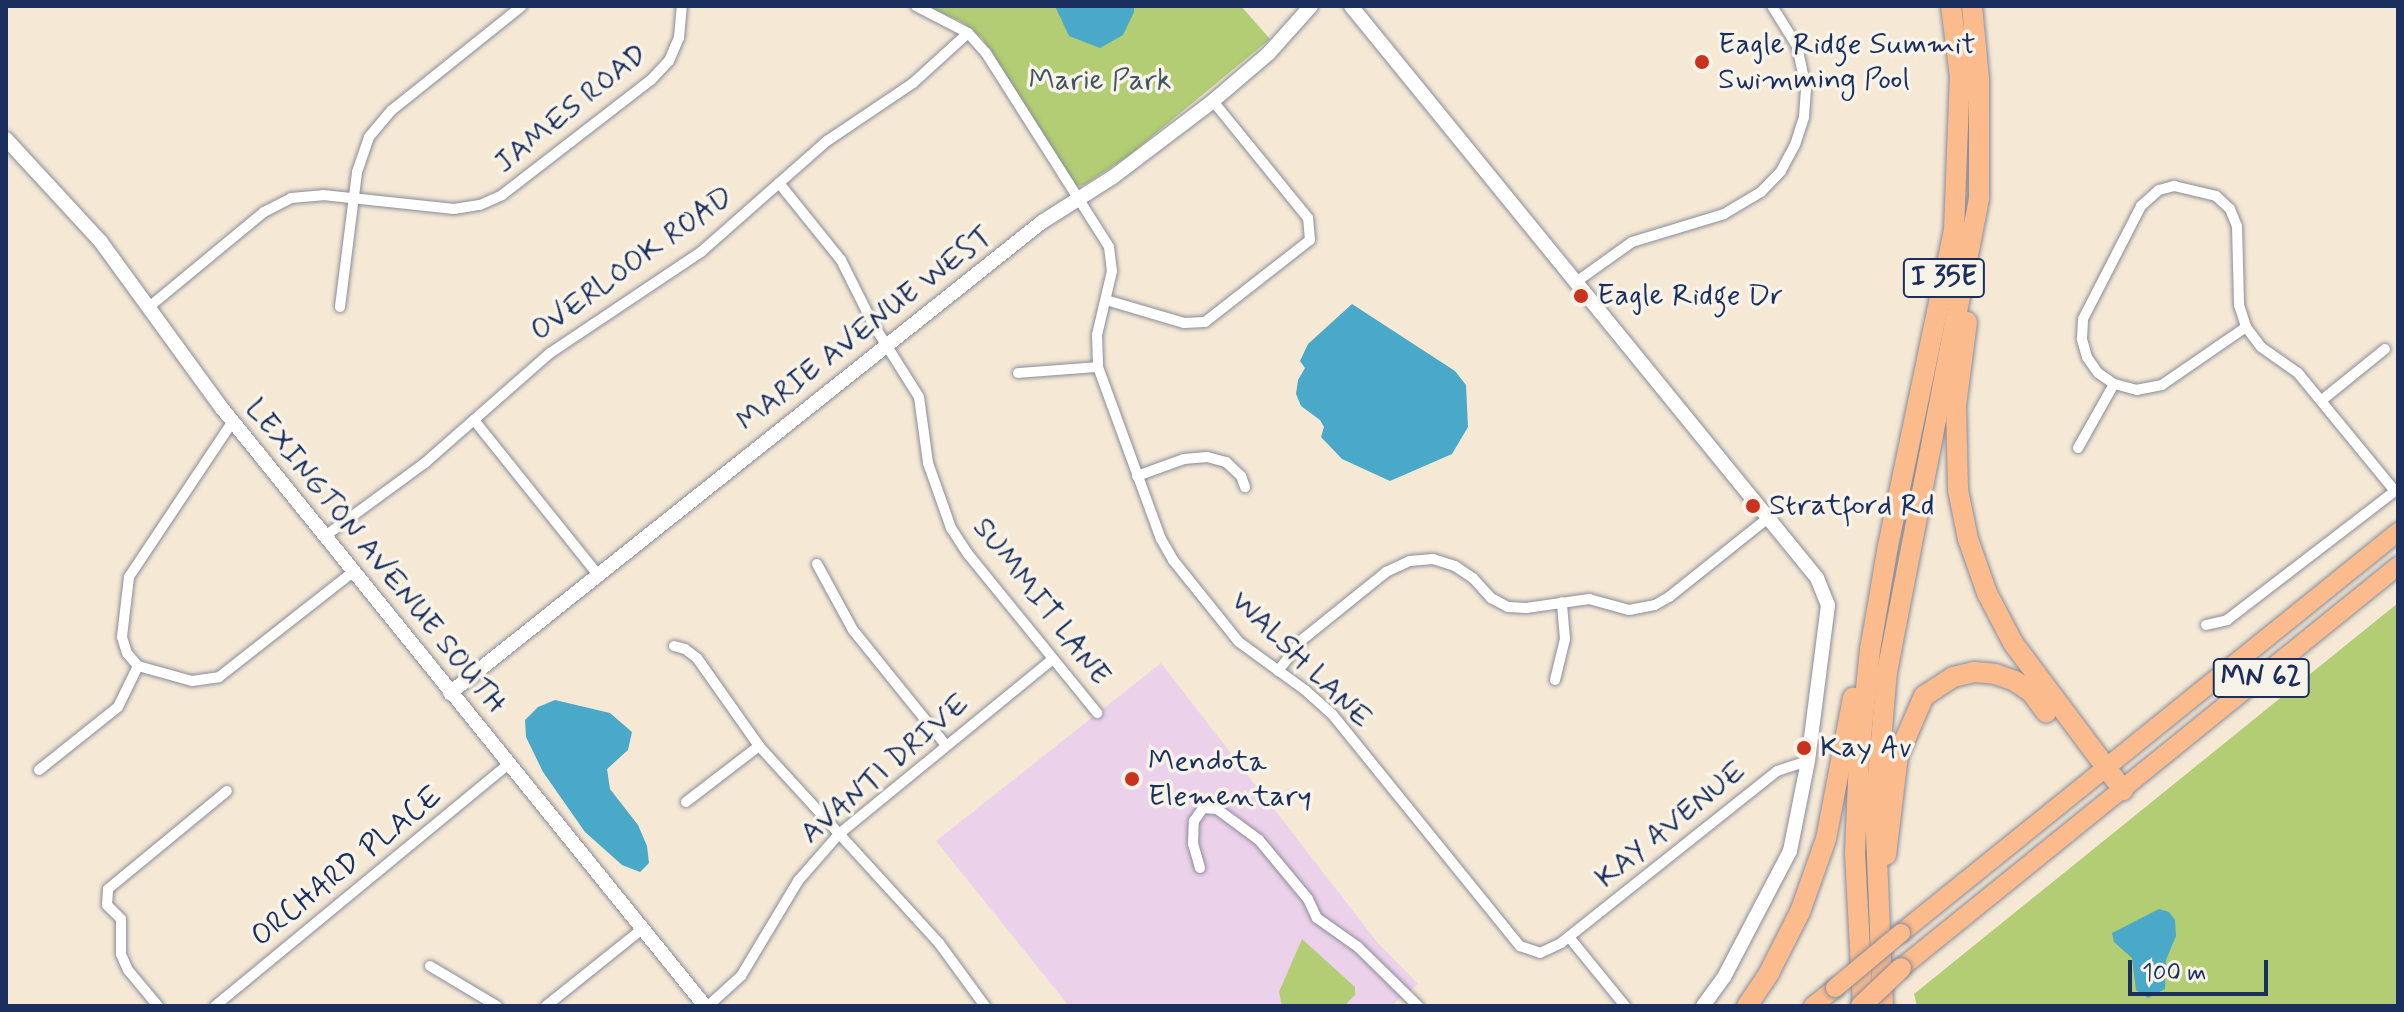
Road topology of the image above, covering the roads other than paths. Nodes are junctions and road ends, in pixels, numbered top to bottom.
1 (522, 6) edge
2 (682, 6) edge
3 (916, 6) edge
4 (1311, 6) edge
5 (1351, 6) edge
6 (1772, 6) edge
7 (1951, 6) edge
8 (1972, 6) edge
9 (968, 33) junction
10 (1213, 101) junction
11 (6, 139) edge
12 (779, 183) junction
13 (1979, 198) junction
14 (354, 199) junction
15 (1077, 200) junction
16 (1576, 282) junction
17 (1106, 300) junction
18 (149, 307) junction
19 (340, 307) dead end
20 (2246, 327) junction
21 (886, 345) junction
22 (2385, 349) dead end
23 (1098, 367) junction
24 (1018, 373) dead end
25 (2114, 384) junction
26 (2322, 400) junction
27 (474, 420) junction
28 (233, 421) junction
29 (2078, 448) dead end
30 (1137, 476) junction
31 (1245, 487) dead end
32 (2396, 490) edge
33 (1768, 518) junction
34 (2398, 532) edge
35 (325, 536) junction
36 (2398, 541) edge
37 (1888, 546) junction
38 (817, 564) dead end
39 (2398, 564) edge
40 (353, 572) junction
41 (598, 575) junction
42 (1562, 602) junction
43 (2206, 625) dead end
44 (2305, 644) junction
45 (674, 646) dead end
46 (1053, 659) junction
47 (138, 666) junction
48 (1278, 671) junction
49 (1555, 680) dead end
50 (450, 693) junction
51 (1097, 713) dead end
52 (945, 744) junction
53 (759, 746) junction
54 (1808, 761) junction
55 (509, 764) junction
56 (39, 770) dead end
57 (2101, 772) junction
58 (227, 791) dead end
59 (2118, 794) junction
60 (686, 802) dead end
61 (839, 834) junction
62 (1200, 868) dead end
63 (642, 929) junction
64 (1569, 937) junction
65 (1879, 950) junction
66 (430, 966) dead end
67 (1901, 968) joint
68 (228, 1002) edge
69 (158, 1006) edge
70 (215, 1006) edge
71 (497, 1006) edge
72 (546, 1006) edge
73 (706, 1006) edge
74 (985, 1006) edge
75 (1418, 1006) edge
76 (1625, 1006) edge
77 (1703, 1006) edge
78 (1747, 1006) edge
79 (1813, 1006) edge
80 (1859, 1006) edge
81 (1883, 1006) edge

1 - 14 street
2 - 14 street, JAMES ROAD
3 - 9 street
4 - 10 street, MARIE AVENUE WEST
5 - 16 street
6 - 16 street
7 - 37 highway, I 35E
8 - 13 highway, I 35E
9 - 12 street, OVERLOOK ROAD
9 - 15 street, WALSH LANE
10 - 15 street, MARIE AVENUE WEST
10 - 17 street
11 - 18 street, LEXINGTON AVENUE SOUTH
12 - 21 street, SUMMIT LANE
12 - 27 street, OVERLOOK ROAD
13 - 57 highway
13 - 65 highway, I 35E
14 - 18 street, JAMES ROAD
14 - 19 street
15 - 17 street, WALSH LANE
15 - 21 street, MARIE AVENUE WEST
16 - 33 street
17 - 23 street, WALSH LANE
18 - 28 street, LEXINGTON AVENUE SOUTH
20 - 25 street
20 - 25 street
20 - 26 street
21 - 41 street, MARIE AVENUE WEST
21 - 46 street, SUMMIT LANE
22 - 26 street
23 - 24 street
23 - 30 street, WALSH LANE
25 - 29 street
26 - 32 street
27 - 35 street, OVERLOOK ROAD
27 - 41 street
28 - 35 street, LEXINGTON AVENUE SOUTH
28 - 47 street
30 - 31 street
30 - 48 street, WALSH LANE
32 - 43 street
33 - 42 street
33 - 54 street
34 - 57 highway, MN 62
35 - 40 street, LEXINGTON AVENUE SOUTH
36 - 44 highway
37 - 78 highway
37 - 80 highway, I 35E
38 - 52 street
39 - 44 highway, MN 62
40 - 47 street
40 - 50 street, LEXINGTON AVENUE SOUTH
41 - 50 street, MARIE AVENUE WEST
42 - 48 street
42 - 49 street
44 - 59 highway, MN 62
45 - 53 street
46 - 51 street, SUMMIT LANE
46 - 52 street, AVANTI DRIVE
47 - 56 street
48 - 64 street, WALSH LANE
50 - 55 street, LEXINGTON AVENUE SOUTH
52 - 61 street, AVANTI DRIVE
53 - 60 street
53 - 61 street
54 - 64 street, KAY AVENUE
54 - 77 street
55 - 63 street, LEXINGTON AVENUE SOUTH
55 - 68 street, ORCHARD PLACE
57 - 59 highway
57 - 65 highway
57 - 79 highway, MN 62, bridge
58 - 69 street
59 - 67 highway, MN 62
61 - 73 street, AVANTI DRIVE
61 - 74 street
62 - 75 street
63 - 72 street
63 - 73 street, LEXINGTON AVENUE SOUTH
64 - 76 street
65 - 81 highway, I 35E
66 - 71 street
67 - 80 highway, bridge
68 - 70 street, ORCHARD PLACE

